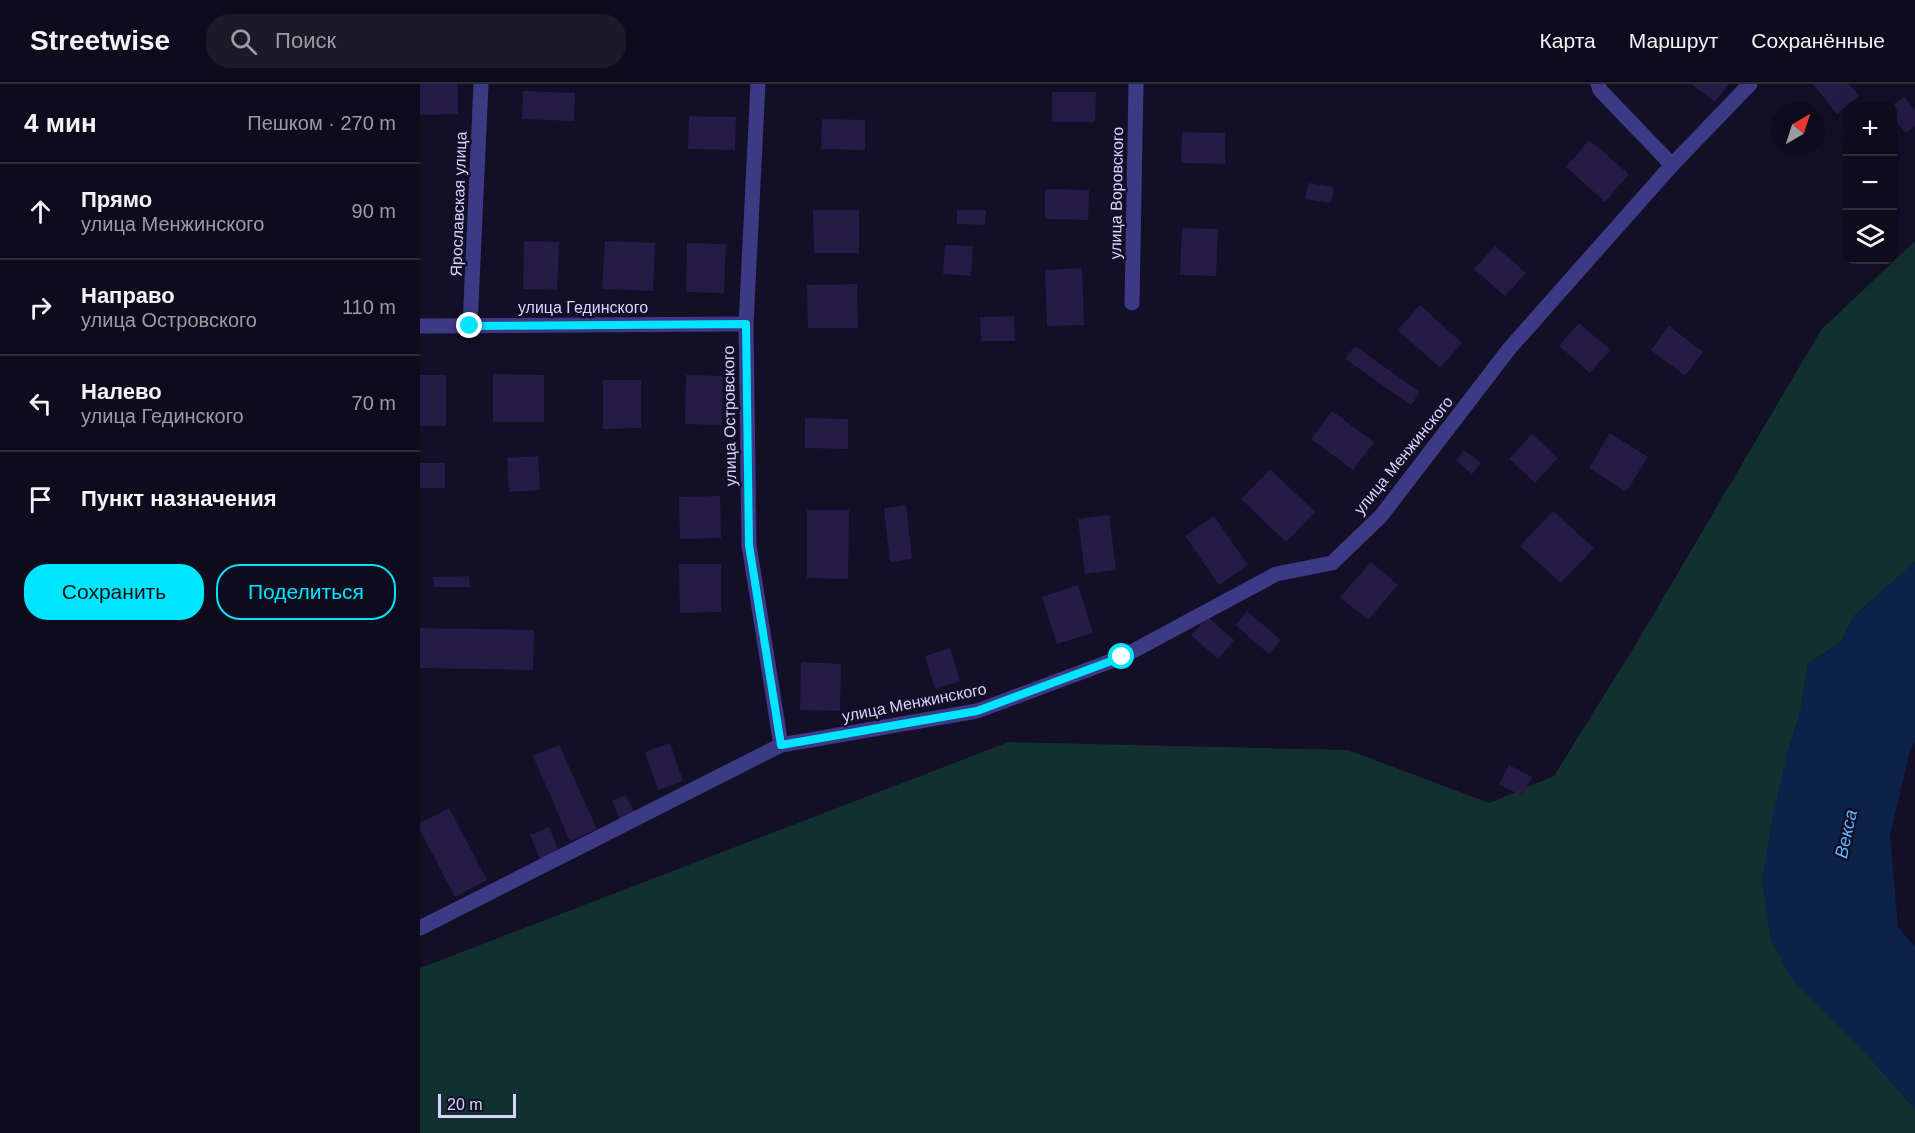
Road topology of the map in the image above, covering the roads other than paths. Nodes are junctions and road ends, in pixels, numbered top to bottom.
1 (481, 84) edge
2 (758, 84) edge
3 (1136, 84) edge
4 (1598, 84) edge
5 (1750, 84) edge
6 (1672, 165) junction
7 (1131, 303) dead end
8 (746, 324) junction
9 (420, 326) edge
10 (470, 326) junction
11 (781, 745) junction
12 (420, 928) edge

1 - 10 street, Ярославская улица
2 - 8 street, улица Островского
3 - 7 street, улица Воровского
4 - 6 street
5 - 6 street, улица Менжинского
6 - 11 street, улица Менжинского
8 - 10 street, улица Гединского
8 - 11 street, улица Островского
9 - 10 street, улица Гединского
11 - 12 street, улица Менжинского

